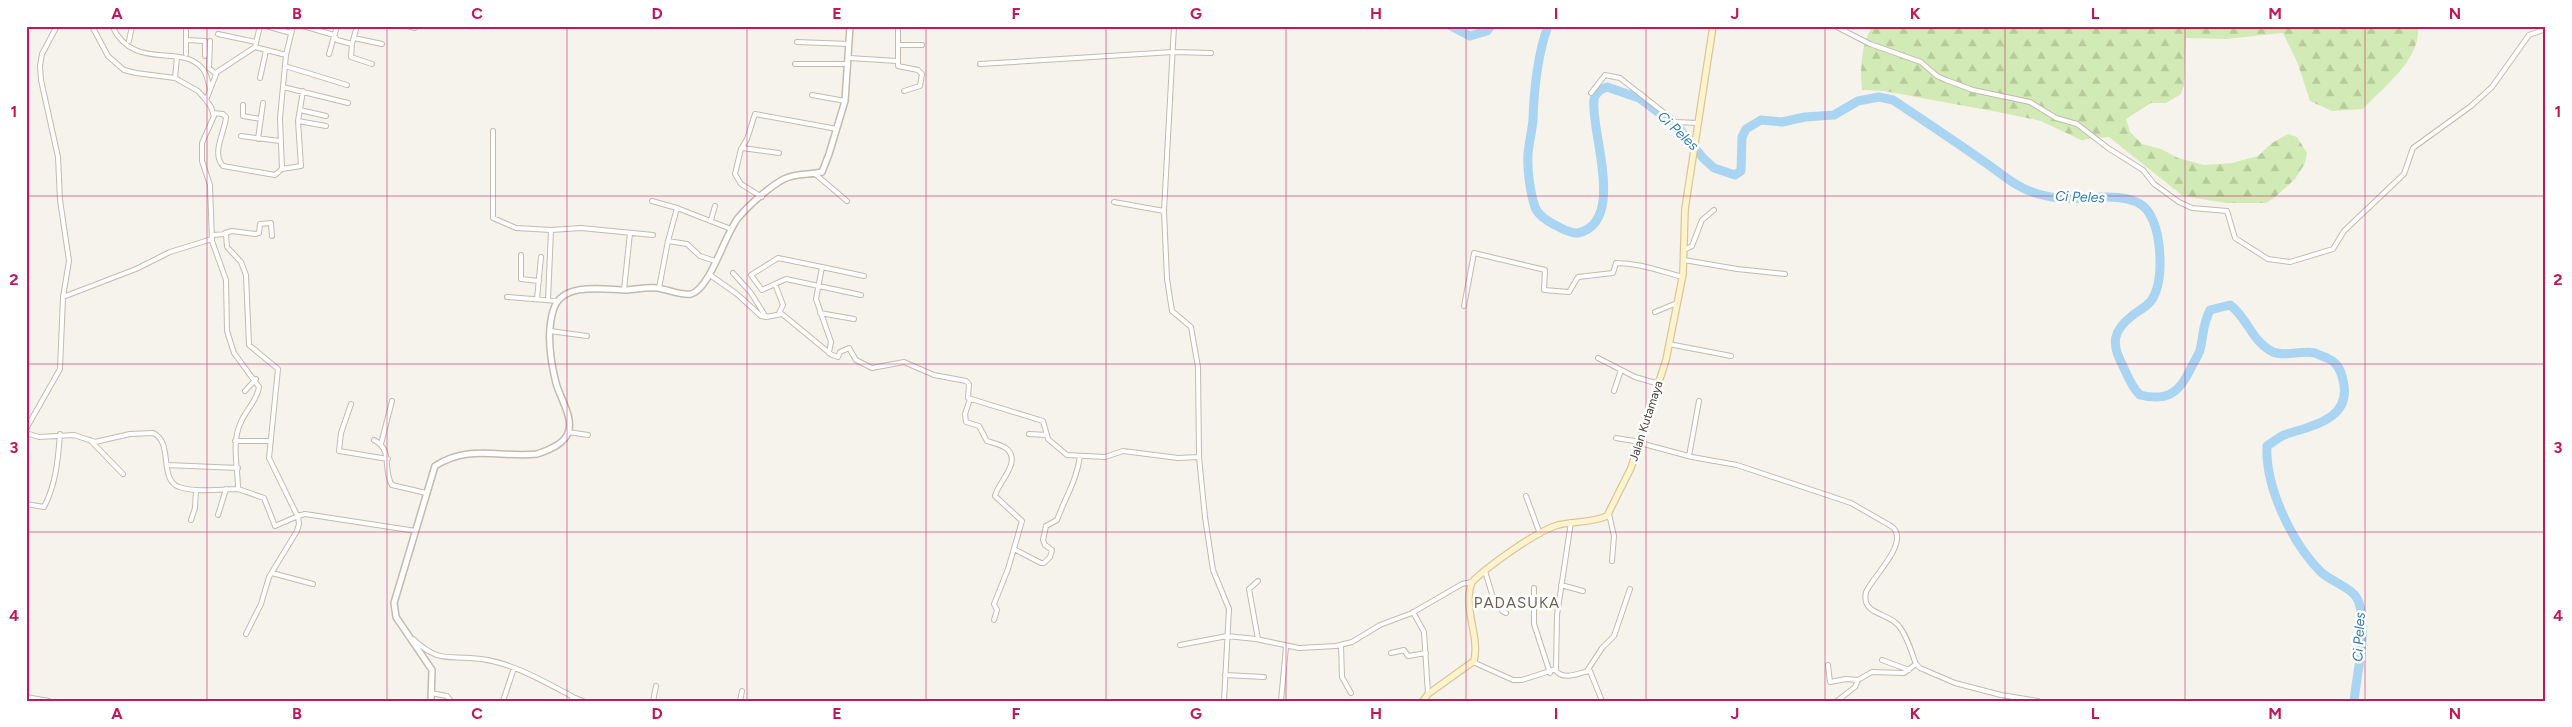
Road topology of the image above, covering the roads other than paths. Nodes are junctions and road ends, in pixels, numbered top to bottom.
1 (57, 26) edge
2 (92, 26) edge
3 (112, 26) edge
4 (132, 26) edge
5 (186, 26) edge
6 (260, 26) edge
7 (266, 26) edge
8 (293, 26) edge
9 (303, 26) edge
10 (337, 26) edge
11 (357, 26) edge
12 (408, 26) edge
13 (417, 26) edge
14 (850, 26) edge
15 (898, 26) edge
16 (1174, 26) edge
17 (1713, 26) edge
18 (1835, 26) edge
19 (317, 28) edge
20 (2545, 28) edge
21 (291, 33) junction
22 (218, 34) dead end
23 (334, 35) junction
24 (354, 38) junction
25 (186, 40) junction
26 (129, 41) dead end
27 (210, 41) dead end
28 (256, 42) junction
29 (797, 42) dead end
30 (352, 44) junction
31 (382, 44) dead end
32 (849, 44) junction
33 (898, 45) junction
34 (922, 45) dead end
35 (255, 47) junction
36 (266, 51) junction
37 (1173, 52) junction
38 (1211, 53) dead end
39 (186, 54) dead end
40 (330, 54) dead end
41 (286, 55) junction
42 (205, 56) dead end
43 (177, 57) junction
44 (849, 58) junction
45 (897, 61) junction
46 (372, 64) dead end
47 (795, 64) dead end
48 (848, 64) junction
49 (980, 64) dead end
50 (285, 66) junction
51 (216, 74) junction
52 (175, 78) junction
53 (260, 78) dead end
54 (347, 85) dead end
55 (283, 87) junction
56 (904, 90) dead end
57 (211, 91) junction
58 (304, 91) junction
59 (1591, 93) dead end
60 (812, 95) dead end
61 (206, 100) junction
62 (844, 101) junction
63 (348, 103) dead end
64 (263, 104) dead end
65 (243, 105) dead end
66 (300, 110) junction
67 (213, 113) junction
68 (326, 116) dead end
69 (261, 119) junction
70 (298, 121) junction
71 (1697, 123) junction
72 (326, 126) dead end
73 (837, 129) junction
74 (493, 132) dead end
75 (241, 136) dead end
76 (258, 139) junction
77 (280, 141) junction
78 (742, 148) junction
79 (778, 153) dead end
80 (282, 169) junction
81 (814, 173) junction
82 (762, 197) junction
83 (652, 201) dead end
84 (848, 201) dead end
85 (1114, 202) dead end
86 (715, 206) dead end
87 (677, 208) junction
88 (1714, 210) dead end
89 (1164, 211) junction
90 (711, 220) junction
91 (731, 229) junction
92 (550, 230) junction
93 (225, 233) junction
94 (630, 233) junction
95 (653, 235) dead end
96 (272, 236) dead end
97 (213, 237) junction
98 (668, 240) junction
99 (1684, 250) junction
100 (521, 255) dead end
101 (541, 257) dead end
102 (1684, 260) junction
103 (715, 261) junction
104 (822, 267) junction
105 (733, 273) dead end
106 (1785, 274) dead end
107 (710, 276) junction
108 (864, 276) dead end
109 (1683, 277) junction
110 (539, 281) junction
111 (775, 284) junction
112 (819, 286) junction
113 (659, 288) junction
114 (624, 290) junction
115 (861, 294) dead end
116 (62, 297) junction
117 (507, 297) dead end
118 (537, 300) junction
119 (548, 300) junction
120 (558, 301) junction
121 (1677, 303) junction
122 (1464, 306) dead end
123 (1655, 312) dead end
124 (777, 313) junction
125 (820, 313) junction
126 (766, 317) junction
127 (854, 320) dead end
128 (550, 331) junction
129 (587, 336) dead end
130 (1669, 344) junction
131 (829, 353) junction
132 (1730, 356) dead end
133 (1598, 358) dead end
134 (1621, 370) junction
135 (256, 379) junction
136 (1659, 384) junction
137 (245, 391) dead end
138 (1614, 391) dead end
139 (970, 399) junction
140 (392, 401) dead end
141 (1699, 401) dead end
142 (351, 404) dead end
143 (26, 429) edge
144 (568, 432) junction
145 (26, 433) edge
146 (60, 434) junction
147 (1029, 434) dead end
148 (588, 435) dead end
149 (1047, 436) junction
150 (88, 438) junction
151 (1616, 438) dead end
152 (374, 440) dead end
153 (271, 441) junction
154 (235, 442) junction
155 (1640, 443) junction
156 (381, 444) junction
157 (1080, 456) junction
158 (1689, 456) junction
159 (1199, 457) junction
160 (388, 459) junction
161 (167, 465) junction
162 (238, 468) junction
163 (123, 474) dead end
164 (226, 489) junction
165 (238, 489) junction
166 (196, 490) junction
167 (426, 494) junction
168 (1526, 496) dead end
169 (26, 504) edge
170 (1609, 514) junction
171 (218, 515) dead end
172 (298, 516) junction
173 (191, 520) dead end
174 (1571, 522) junction
175 (416, 532) junction
176 (1540, 534) junction
177 (1014, 549) junction
178 (1612, 561) dead end
179 (1485, 571) junction
180 (272, 574) junction
181 (1258, 581) dead end
182 (1472, 582) junction
183 (313, 584) dead end
184 (1561, 585) junction
185 (1534, 588) dead end
186 (1630, 589) dead end
187 (1583, 592) dead end
188 (1414, 612) junction
189 (1506, 613) dead end
190 (994, 620) dead end
191 (246, 634) dead end
192 (1227, 636) junction
193 (412, 638) junction
194 (1258, 639) junction
195 (1180, 645) dead end
196 (1340, 645) junction
197 (1286, 647) junction
198 (1391, 653) dead end
199 (1426, 653) junction
200 (1882, 660) dead end
201 (1473, 662) junction
202 (1916, 664) junction
203 (1828, 665) dead end
204 (514, 668) junction
205 (1555, 670) junction
206 (1909, 670) junction
207 (1587, 671) junction
208 (1550, 673) junction
209 (1225, 676) junction
210 (1264, 677) dead end
211 (1858, 680) junction
212 (656, 686) dead end
213 (742, 692) dead end
214 (1351, 692) dead end
215 (431, 694) junction
216 (1428, 694) junction
217 (26, 697) edge
218 (572, 699) edge
219 (49, 701) edge
220 (431, 701) edge
221 (451, 701) edge
222 (503, 701) edge
223 (583, 701) edge
224 (653, 701) edge
225 (740, 701) edge
226 (1224, 701) edge
227 (1281, 701) edge
228 (1423, 701) edge
229 (1602, 701) edge
230 (1837, 701) edge
231 (2038, 701) edge

1 - 116 street
2 - 52 street
3 - 43 street
4 - 26 street
5 - 25 street
6 - 28 street
7 - 21 street
8 - 21 street
9 - 19 street
10 - 23 street
11 - 24 street
12 - 13 street
14 - 32 street
15 - 33 street
16 - 37 street
17 - 71 main road, Jalan Kutamaya
18 - 20 street
19 - 23 street
21 - 41 street
22 - 28 street
23 - 30 street
23 - 40 street
24 - 30 street
24 - 31 street
25 - 39 street
25 - 42 street
27 - 51 street
28 - 35 street
29 - 32 street
30 - 46 street
32 - 44 street
33 - 34 street
33 - 45 street
35 - 36 street
35 - 51 street
36 - 41 street
36 - 53 street
37 - 38 street
37 - 49 street
37 - 89 street
41 - 50 street
43 - 52 street
43 - 57 street
44 - 45 street
44 - 48 street
45 - 56 street
47 - 48 street
48 - 62 street
50 - 54 street
50 - 55 street
51 - 57 street
52 - 61 street
55 - 58 street
55 - 77 street
57 - 61 street
58 - 63 street
58 - 66 street
59 - 71 street
60 - 62 street
61 - 67 street
62 - 73 street
64 - 69 street
65 - 69 street
66 - 68 street
66 - 70 street
67 - 80 street
67 - 97 street
69 - 76 street
70 - 72 street
70 - 80 street
71 - 99 main road, Jalan Kutamaya
73 - 78 street
73 - 81 street
74 - 92 street
75 - 76 street
76 - 77 street
77 - 80 street
78 - 79 street
78 - 82 street
81 - 82 street
81 - 84 street
82 - 91 street
83 - 87 street
85 - 89 street
86 - 90 street
87 - 90 street
87 - 98 street
88 - 99 street
89 - 159 street
90 - 91 street
91 - 103 street
92 - 94 street
92 - 119 street
93 - 96 street
93 - 97 street
93 - 153 street
94 - 95 street
94 - 114 street
97 - 116 street
97 - 135 street
98 - 103 street
98 - 113 street
99 - 102 main road, Jalan Kutamaya
100 - 110 street
101 - 110 street
102 - 106 street
102 - 109 main road, Jalan Kutamaya
103 - 107 street
104 - 108 street
104 - 111 street
104 - 112 street
105 - 126 street
107 - 113 street
107 - 126 street
109 - 121 main road, Jalan Kutamaya
109 - 122 street
110 - 118 street
111 - 112 street
111 - 124 street
112 - 115 street
112 - 125 street
113 - 114 street
114 - 120 street
116 - 143 street
117 - 118 street
118 - 119 street
119 - 120 street
120 - 128 street
121 - 123 street
121 - 130 main road, Jalan Kutamaya
124 - 126 street
124 - 131 street
125 - 127 street
125 - 131 street
128 - 129 street
128 - 144 street
130 - 132 street
130 - 136 main road, Jalan Kutamaya
131 - 139 street
133 - 134 street
134 - 136 street
134 - 138 street
135 - 137 street
135 - 154 street
136 - 155 main road, Jalan Kutamaya
139 - 149 street
139 - 177 street
140 - 156 street
141 - 158 street
142 - 160 street
144 - 148 street
144 - 167 street
145 - 146 street
146 - 150 street
146 - 169 street
147 - 149 street
149 - 157 street
150 - 161 street
150 - 163 street
151 - 155 street
152 - 156 street
153 - 154 street
153 - 172 street
154 - 162 street
155 - 158 street
155 - 170 main road, Jalan Kutamaya
156 - 160 street
157 - 159 street
157 - 177 street
158 - 202 street
159 - 192 street
160 - 167 street
161 - 162 street
161 - 166 street
162 - 165 street
164 - 165 street
164 - 166 street
164 - 171 street
165 - 172 street
166 - 173 street
167 - 175 street
168 - 176 street
170 - 174 main road
170 - 178 street
172 - 175 street
172 - 180 street
174 - 176 main road
174 - 184 street
175 - 193 street
176 - 179 main road
177 - 190 street
179 - 182 main road
179 - 189 street
180 - 183 street
180 - 191 street
181 - 194 street
182 - 188 street
182 - 201 main road
184 - 187 street
184 - 205 street
185 - 208 street
186 - 207 street
188 - 196 street
188 - 199 street
192 - 194 street
192 - 195 street
192 - 209 street
193 - 204 street
193 - 215 street
194 - 197 street
196 - 197 street
196 - 214 street
197 - 227 street
198 - 199 street
199 - 216 street
200 - 206 street
201 - 208 street
201 - 216 main road
202 - 206 street
202 - 231 street
203 - 211 street
204 - 218 street
204 - 222 street
205 - 207 street
205 - 208 street
206 - 211 street
207 - 229 street
209 - 210 street
209 - 226 street
211 - 230 street
212 - 224 street
213 - 225 street
215 - 220 street
215 - 221 street
216 - 228 main road
217 - 219 street
218 - 223 street

